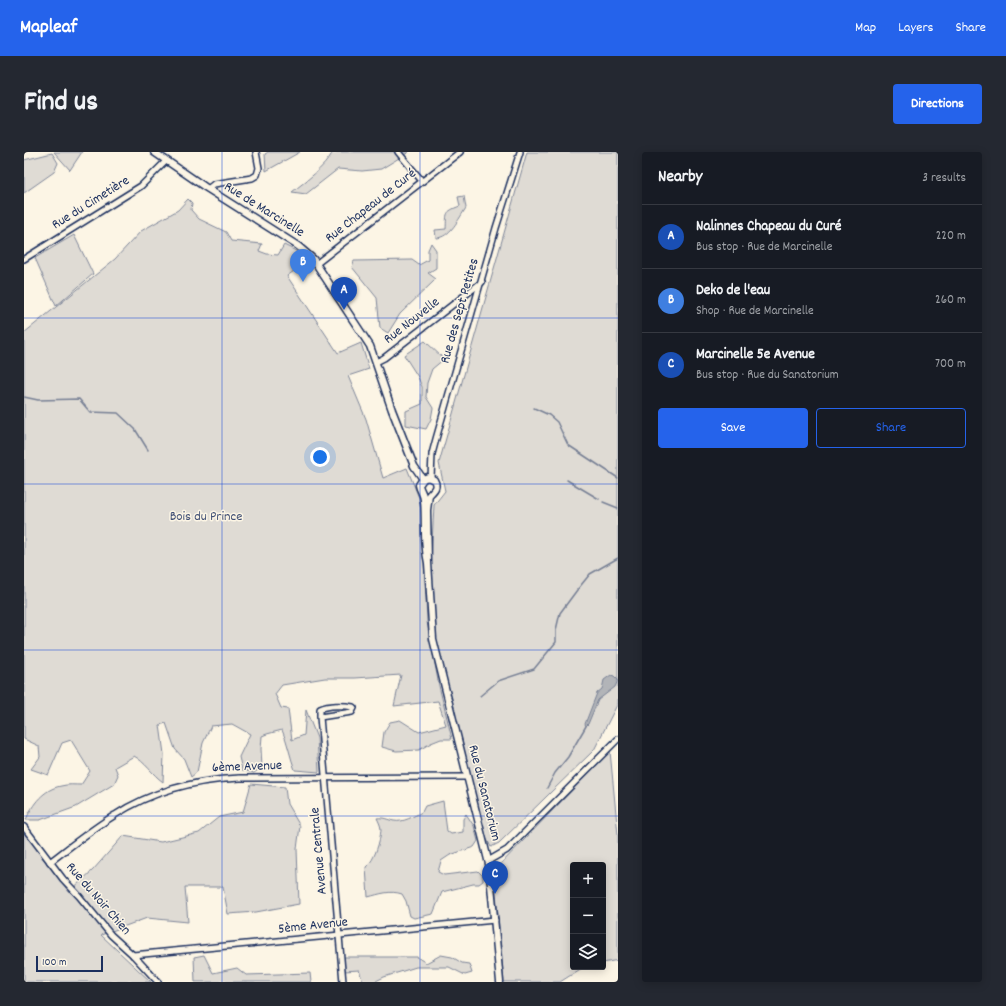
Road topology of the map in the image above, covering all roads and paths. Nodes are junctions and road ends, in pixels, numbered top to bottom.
1 (154, 152) edge
2 (256, 152) edge
3 (398, 152) edge
4 (460, 152) edge
5 (520, 152) edge
6 (166, 161) junction
7 (422, 181) junction
8 (208, 189) junction
9 (24, 259) edge
10 (316, 264) junction
11 (482, 282) junction
12 (376, 362) junction
13 (431, 478) junction
14 (423, 479) junction
15 (423, 492) junction
16 (430, 493) junction
17 (428, 562) junction
18 (320, 717) junction
19 (618, 739) edge
20 (324, 777) junction
21 (467, 777) junction
22 (24, 827) edge
23 (488, 861) junction
24 (50, 862) junction
25 (495, 920) junction
26 (339, 935) junction
27 (133, 955) junction
28 (158, 982) edge
29 (343, 982) edge
30 (500, 982) edge

1 - 6 street, Rue de Marcinelle
2 - 8 street
3 - 7 street
4 - 7 street, Rue Chapeau de Curé
5 - 11 street, Rue des Sept Petites
6 - 8 street, Rue de Marcinelle
6 - 9 street, Rue du Cimetière
7 - 10 street, Rue Chapeau de Curé
8 - 10 street, Rue de Marcinelle
10 - 12 street, Rue de Marcinelle
11 - 12 street, Rue Nouvelle
11 - 13 street, Rue des Sept Petites
12 - 14 street, Rue de Marcinelle
13 - 14 street
13 - 16 street
14 - 15 street
15 - 16 street
15 - 17 street
16 - 17 street
17 - 21 street, Rue du Sanatorium
18 - 18 street
18 - 20 street, Avenue Centrale
19 - 23 street
20 - 21 street, 6ème Avenue
20 - 24 street, 6ème Avenue
20 - 26 street, Avenue Centrale
21 - 23 street, Rue du Sanatorium
22 - 24 street, Rue du Noir Chien
23 - 25 street, Rue du Sanatorium
24 - 27 street, Rue du Noir Chien
25 - 26 street, 5ème Avenue
25 - 30 street, Rue du Sanatorium
26 - 27 street, 5ème Avenue
26 - 29 street, Avenue Centrale
27 - 28 street, Rue du Noir Chien

